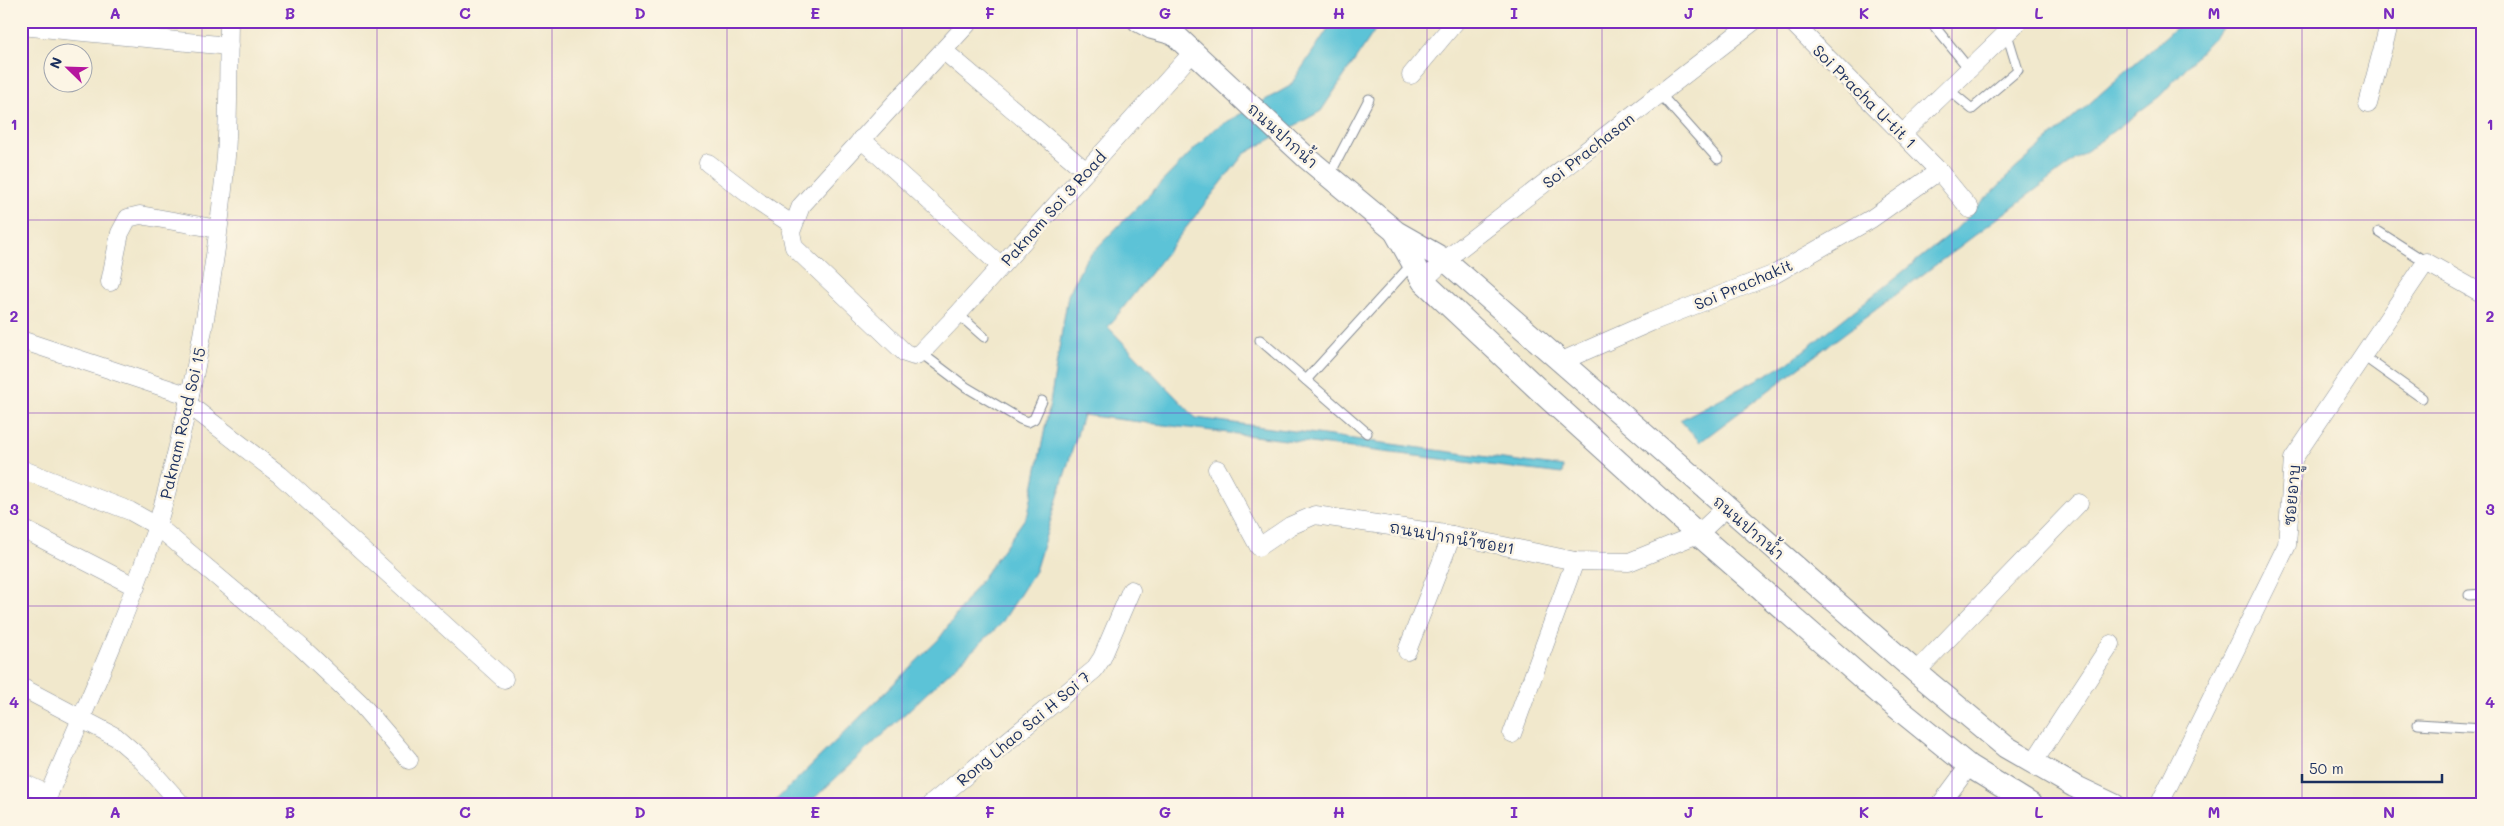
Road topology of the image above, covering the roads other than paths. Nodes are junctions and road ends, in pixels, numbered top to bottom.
1 (229, 21) edge
2 (1139, 21) edge
3 (1456, 21) edge
4 (1754, 21) edge
5 (1791, 21) edge
6 (1930, 21) edge
7 (2020, 21) edge
8 (2390, 21) edge
9 (966, 23) edge
10 (1174, 25) edge
11 (21, 26) edge
12 (2007, 34) junction
13 (228, 46) junction
14 (944, 51) junction
15 (1193, 52) junction
16 (1970, 70) junction
17 (1411, 75) dead end
18 (1949, 90) junction
19 (1660, 94) junction
20 (1370, 99) dead end
21 (2368, 104) dead end
22 (1902, 134) junction
23 (862, 139) junction
24 (1718, 159) dead end
25 (708, 163) dead end
26 (1086, 171) junction
27 (1939, 171) junction
28 (1329, 176) junction
29 (1970, 209) dead end
30 (793, 225) junction
31 (218, 230) junction
32 (2380, 232) dead end
33 (2426, 262) junction
34 (1427, 263) junction
35 (1001, 266) junction
36 (110, 282) dead end
37 (2483, 294) edge
38 (958, 314) junction
39 (984, 337) dead end
40 (21, 340) edge
41 (1260, 340) dead end
42 (915, 354) junction
43 (2362, 355) junction
44 (1562, 361) junction
45 (1306, 380) junction
46 (2422, 398) dead end
47 (189, 400) junction
48 (1042, 401) dead end
49 (1366, 433) dead end
50 (21, 469) edge
51 (1216, 469) dead end
52 (2079, 503) dead end
53 (1727, 507) junction
54 (157, 526) junction
55 (21, 528) edge
56 (1698, 534) junction
57 (1452, 535) junction
58 (1575, 561) junction
59 (136, 587) junction
60 (1131, 590) dead end
61 (2469, 594) dead end
62 (2483, 594) edge
63 (2110, 644) dead end
64 (1407, 651) dead end
65 (1916, 672) junction
66 (504, 679) dead end
67 (21, 687) edge
68 (81, 718) junction
69 (2418, 724) dead end
70 (2483, 728) edge
71 (1512, 734) dead end
72 (409, 760) dead end
73 (2034, 763) junction
74 (1969, 766) junction
75 (21, 782) edge
76 (46, 800) edge
77 (182, 805) edge
78 (930, 805) edge
79 (1940, 805) edge
80 (2032, 805) edge
81 (2114, 805) edge
82 (2159, 805) edge

1 - 13 street, Paknam Road Soi 15
2 - 10 street, ถนนปากน้ำ
3 - 17 street
4 - 19 street, Soi Prachasan
5 - 22 street, Soi Pracha U-tit 1
6 - 16 lane
7 - 12 street
8 - 21 street
9 - 14 street
10 - 15 street, ถนนปากน้ำ
11 - 13 street
12 - 16 street
12 - 18 lane
13 - 31 street, Paknam Road Soi 15
14 - 23 street
14 - 26 street
15 - 26 street, Paknam Soi 3 Road
15 - 28 street, ถนนปากน้ำ
16 - 18 street
18 - 22 street
19 - 24 lane
19 - 34 street, Soi Prachasan
20 - 28 lane
22 - 27 street, Soi Pracha U-tit 1
23 - 30 street
23 - 35 street
25 - 30 street
26 - 35 street, Paknam Soi 3 Road
27 - 29 street, Soi Pracha U-tit 1
27 - 44 street, Soi Prachakit
28 - 34 street, ถนนปากน้ำ
30 - 42 street
31 - 36 street
31 - 47 street, Paknam Road Soi 15
32 - 33 lane
33 - 37 street
33 - 43 street, ซอยอาบู
34 - 44 street, ถนนปากน้ำ
34 - 45 lane
34 - 56 street, ถนนปากน้ำ
35 - 38 street, Paknam Soi 3 Road
38 - 39 lane
38 - 42 street, Paknam Soi 3 Road
40 - 47 street
41 - 45 lane
42 - 48 lane
43 - 46 lane
43 - 82 street, ซอยอาบู
44 - 53 street, ถนนปากน้ำ
45 - 49 lane
47 - 54 street, Paknam Road Soi 15
47 - 66 street
50 - 54 street
51 - 57 street, ถนนปากนำ้ซอย1
52 - 65 street
53 - 56 street, ถนนปากนำ้ซอย1
53 - 65 street, ถนนปากน้ำ
54 - 59 street, Paknam Road Soi 15
54 - 72 street
55 - 59 street
56 - 58 street, ถนนปากนำ้ซอย1
56 - 74 street, ถนนปากน้ำ
57 - 58 street, ถนนปากนำ้ซอย1
57 - 64 street
58 - 71 street
59 - 68 street, Paknam Road Soi 15
60 - 78 street, Rong Lhao Sai H Soi 7
61 - 62 lane
63 - 73 street
65 - 73 street, ถนนปากน้ำ
67 - 68 street
68 - 76 street, Paknam Road Soi 15
68 - 77 street
69 - 70 lane
73 - 81 street, ถนนปากน้ำ
74 - 79 street
74 - 80 street, ถนนปากน้ำ
75 - 76 street

